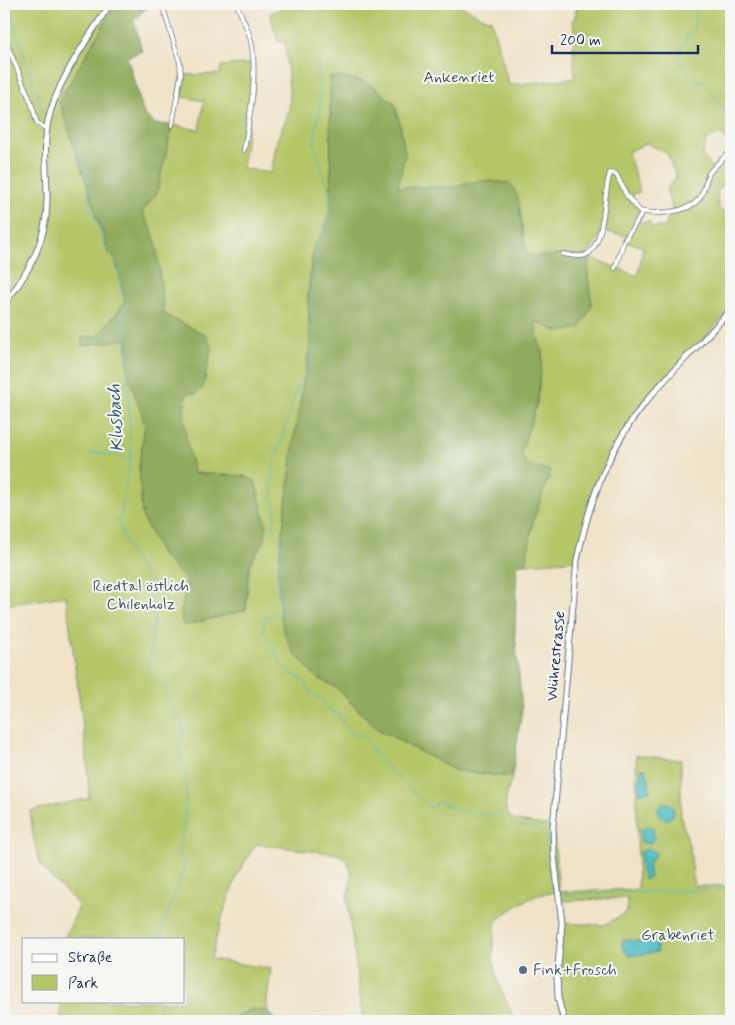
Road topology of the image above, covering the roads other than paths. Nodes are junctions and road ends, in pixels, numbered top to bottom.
1 (110, 4) edge
2 (162, 4) edge
3 (237, 4) edge
4 (4, 32) edge
5 (172, 125) dead end
6 (47, 129) junction
7 (244, 150) dead end
8 (731, 150) edge
9 (643, 212) junction
10 (563, 254) dead end
11 (615, 268) dead end
12 (4, 304) edge
13 (731, 309) edge
14 (564, 1021) edge

1 - 6 street
2 - 5 street
3 - 7 street
4 - 6 street
6 - 12 street
8 - 9 street
9 - 10 street
9 - 11 street
13 - 14 street, Wührestrasse

